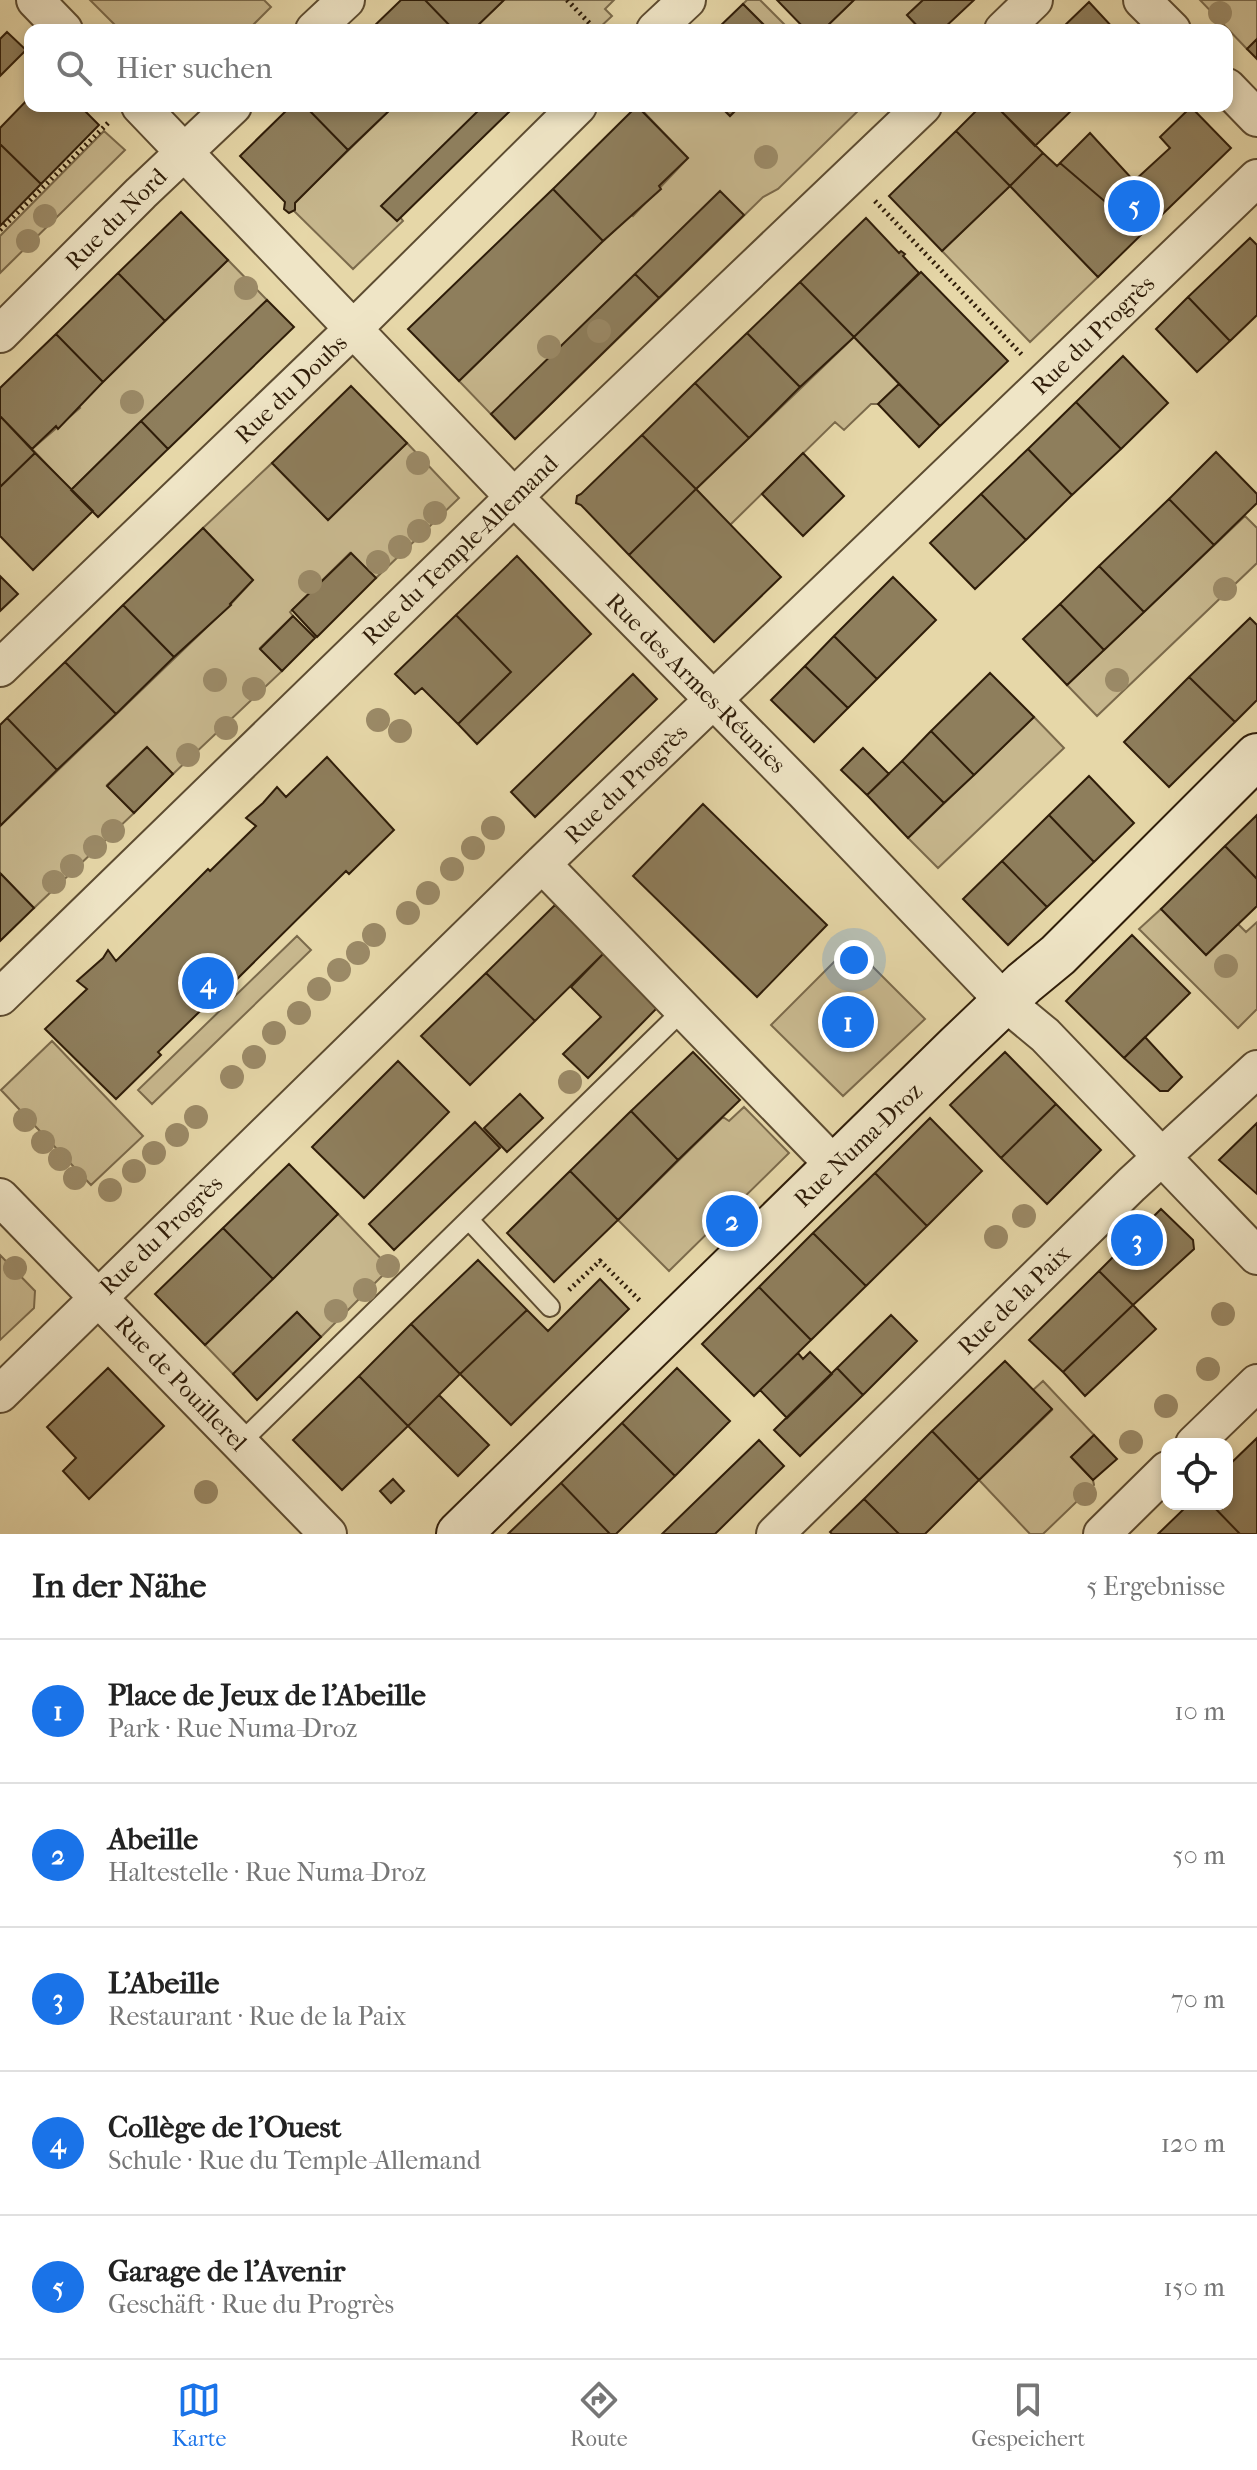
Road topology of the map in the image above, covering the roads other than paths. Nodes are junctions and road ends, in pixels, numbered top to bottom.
1 (35, 0) edge
2 (346, 0) edge
3 (687, 0) edge
4 (1034, 0) edge
5 (1142, 0) edge
6 (58, 24) edge
7 (320, 24) edge
8 (661, 24) edge
9 (1009, 24) edge
10 (1166, 24) edge
11 (1233, 93) edge
12 (146, 112) edge
13 (227, 112) edge
14 (572, 112) edge
15 (917, 112) edge
16 (1257, 118) edge
17 (184, 152) junction
18 (1257, 178) edge
19 (352, 330) junction
20 (0, 334) edge
21 (514, 497) junction
22 (0, 668) edge
23 (714, 700) junction
24 (1257, 756) edge
25 (542, 864) junction
26 (0, 997) edge
27 (1005, 1002) junction
28 (683, 1010) junction
29 (1257, 1069) edge
30 (1162, 1157) junction
31 (836, 1167) junction
32 (0, 1197) edge
33 (469, 1220) junction
34 (1257, 1256) edge
35 (98, 1297) junction
36 (550, 1307) road end
37 (1257, 1383) edge
38 (0, 1394) edge
39 (1200, 1438) edge
40 (240, 1443) junction
41 (1161, 1476) edge
42 (328, 1534) edge
43 (459, 1534) edge
44 (775, 1534) edge
45 (1102, 1534) edge

1 - 6 street
2 - 7 street
3 - 8 street
4 - 9 street
5 - 10 street
11 - 16 street
12 - 17 street, Rue des Armes-Réunies
13 - 17 street, Rue du Nord
14 - 19 street, Rue du Doubs
15 - 21 street, Rue du Temple-Allemand
17 - 19 street, Rue des Armes-Réunies
17 - 20 street, Rue du Nord
18 - 23 street, Rue du Progrès
19 - 21 street, Rue des Armes-Réunies
19 - 22 street, Rue du Doubs
21 - 23 street, Rue des Armes-Réunies
21 - 26 street, Rue du Temple-Allemand
23 - 25 street, Rue du Progrès
23 - 27 street, Rue des Armes-Réunies
24 - 27 main road, Rue Numa-Droz
25 - 28 street
25 - 35 street, Rue du Progrès
27 - 30 street, Rue des Armes-Réunies
27 - 31 main road, Rue Numa-Droz
28 - 31 street
28 - 33 lane
29 - 30 street, Rue de la Paix
30 - 34 street, Rue des Armes-Réunies
30 - 44 street, Rue de la Paix
31 - 43 main road, Rue Numa-Droz
32 - 35 street, Rue de Pouillerel
33 - 36 lane
33 - 40 lane
35 - 38 street, Rue du Progrès
35 - 40 street, Rue de Pouillerel
37 - 39 street
40 - 42 street, Rue de Pouillerel
41 - 45 street

